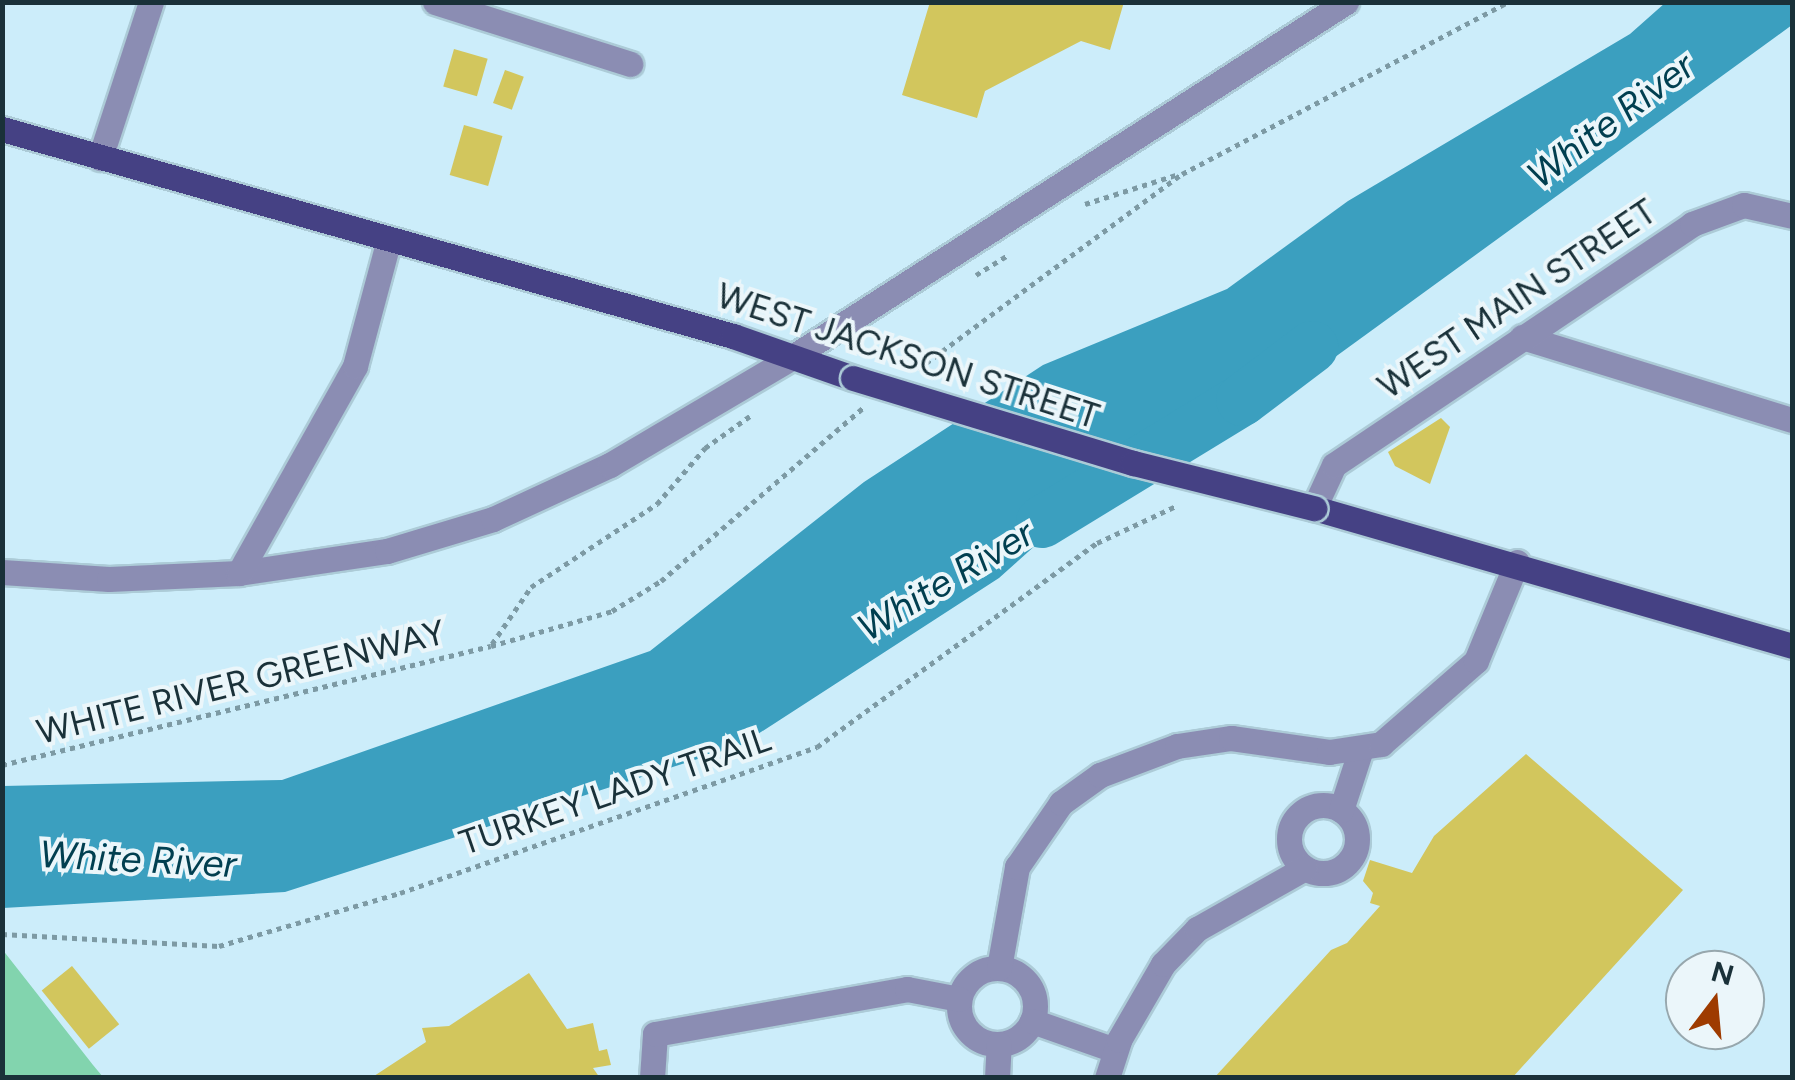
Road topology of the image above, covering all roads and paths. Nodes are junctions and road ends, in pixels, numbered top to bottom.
1 (151, 2) edge
2 (435, 2) edge
3 (1508, 2) edge
4 (1335, 5) edge
5 (630, 64) dead end
6 (2, 129) edge
7 (100, 158) junction
8 (1182, 174) junction
9 (1068, 214) dead end
10 (1792, 216) edge
11 (389, 239) junction
12 (1019, 247) dead end
13 (970, 278) dead end
14 (1522, 337) junction
15 (794, 356) junction
16 (915, 372) dead end
17 (868, 404) dead end
18 (766, 405) dead end
19 (1792, 420) edge
20 (1178, 505) dead end
21 (1314, 508) junction
22 (1517, 562) junction
23 (2, 572) edge
24 (239, 573) junction
25 (491, 646) junction
26 (1792, 646) edge
27 (1360, 752) junction
28 (2, 765) edge
29 (1342, 810) junction
30 (1305, 868) junction
31 (2, 934) edge
32 (999, 968) junction
33 (959, 999) junction
34 (1032, 1021) junction
35 (998, 1044) junction
36 (1116, 1050) junction
37 (652, 1078) edge
38 (997, 1078) edge
39 (1107, 1078) edge

1 - 7 street
2 - 5 street
3 - 8 path
4 - 15 street
6 - 7 main road, WEST JACKSON STREET
7 - 11 main road, WEST JACKSON STREET
8 - 9 path
8 - 16 path
10 - 14 street, WEST MAIN STREET
11 - 15 main road, WEST JACKSON STREET
11 - 24 street
12 - 13 path
14 - 19 street
14 - 21 street, WEST MAIN STREET
15 - 21 main road, WEST JACKSON STREET, bridge
15 - 24 street
17 - 25 path, WHITE RIVER GREENWAY
18 - 25 path, WHITE RIVER GREENWAY
20 - 31 path, TURKEY LADY TRAIL
21 - 22 main road, WEST JACKSON STREET
22 - 26 main road, WEST JACKSON STREET
22 - 27 street
23 - 24 street
25 - 28 path, WHITE RIVER GREENWAY
27 - 29 street
27 - 32 street
29 - 30 street
29 - 30 street
30 - 36 street
32 - 33 street
32 - 34 street
33 - 35 street
33 - 37 street
34 - 35 street
34 - 36 street
35 - 38 street
36 - 39 street

